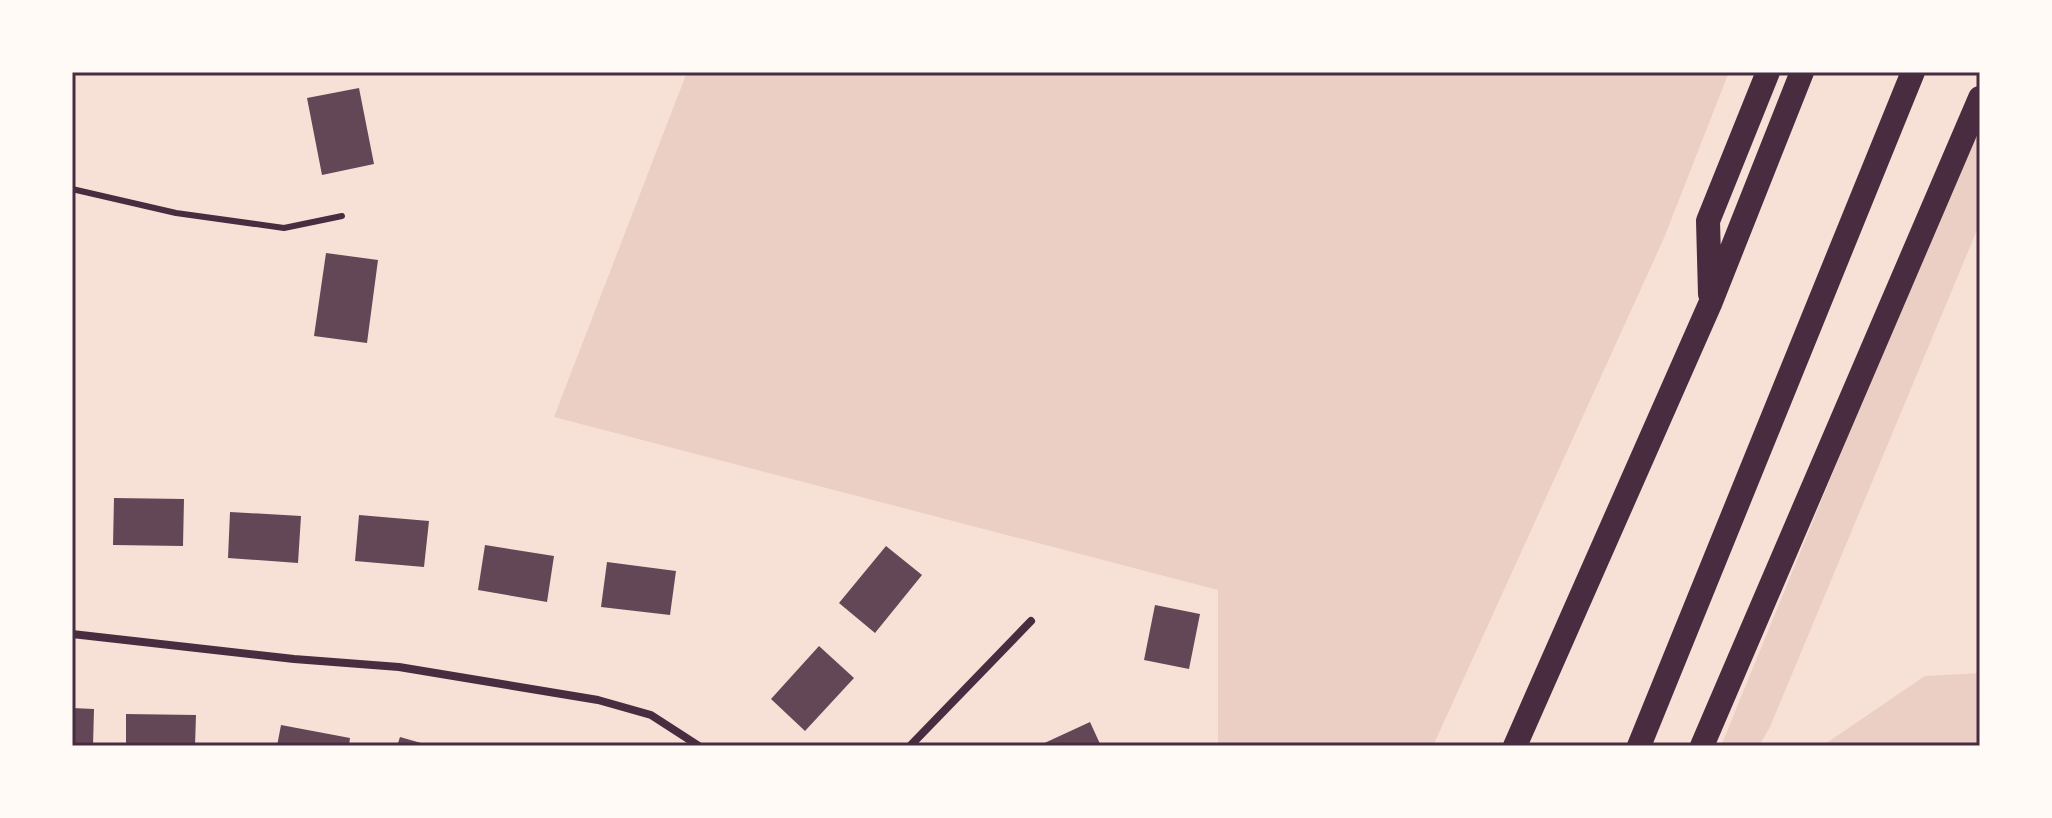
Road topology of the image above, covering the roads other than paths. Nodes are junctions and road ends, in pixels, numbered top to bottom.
1 (1768, 72) edge
2 (1802, 72) edge
3 (1913, 72) edge
4 (1980, 98) edge
5 (72, 189) edge
6 (342, 216) dead end
7 (1710, 304) junction
8 (1031, 621) dead end
9 (72, 634) edge
10 (699, 746) edge
11 (910, 746) edge
12 (1515, 746) edge
13 (1639, 746) edge
14 (1702, 746) edge

1 - 7 highway
2 - 7 highway
3 - 13 highway
4 - 14 highway
5 - 6 lane
7 - 12 highway
8 - 11 street
9 - 10 street

